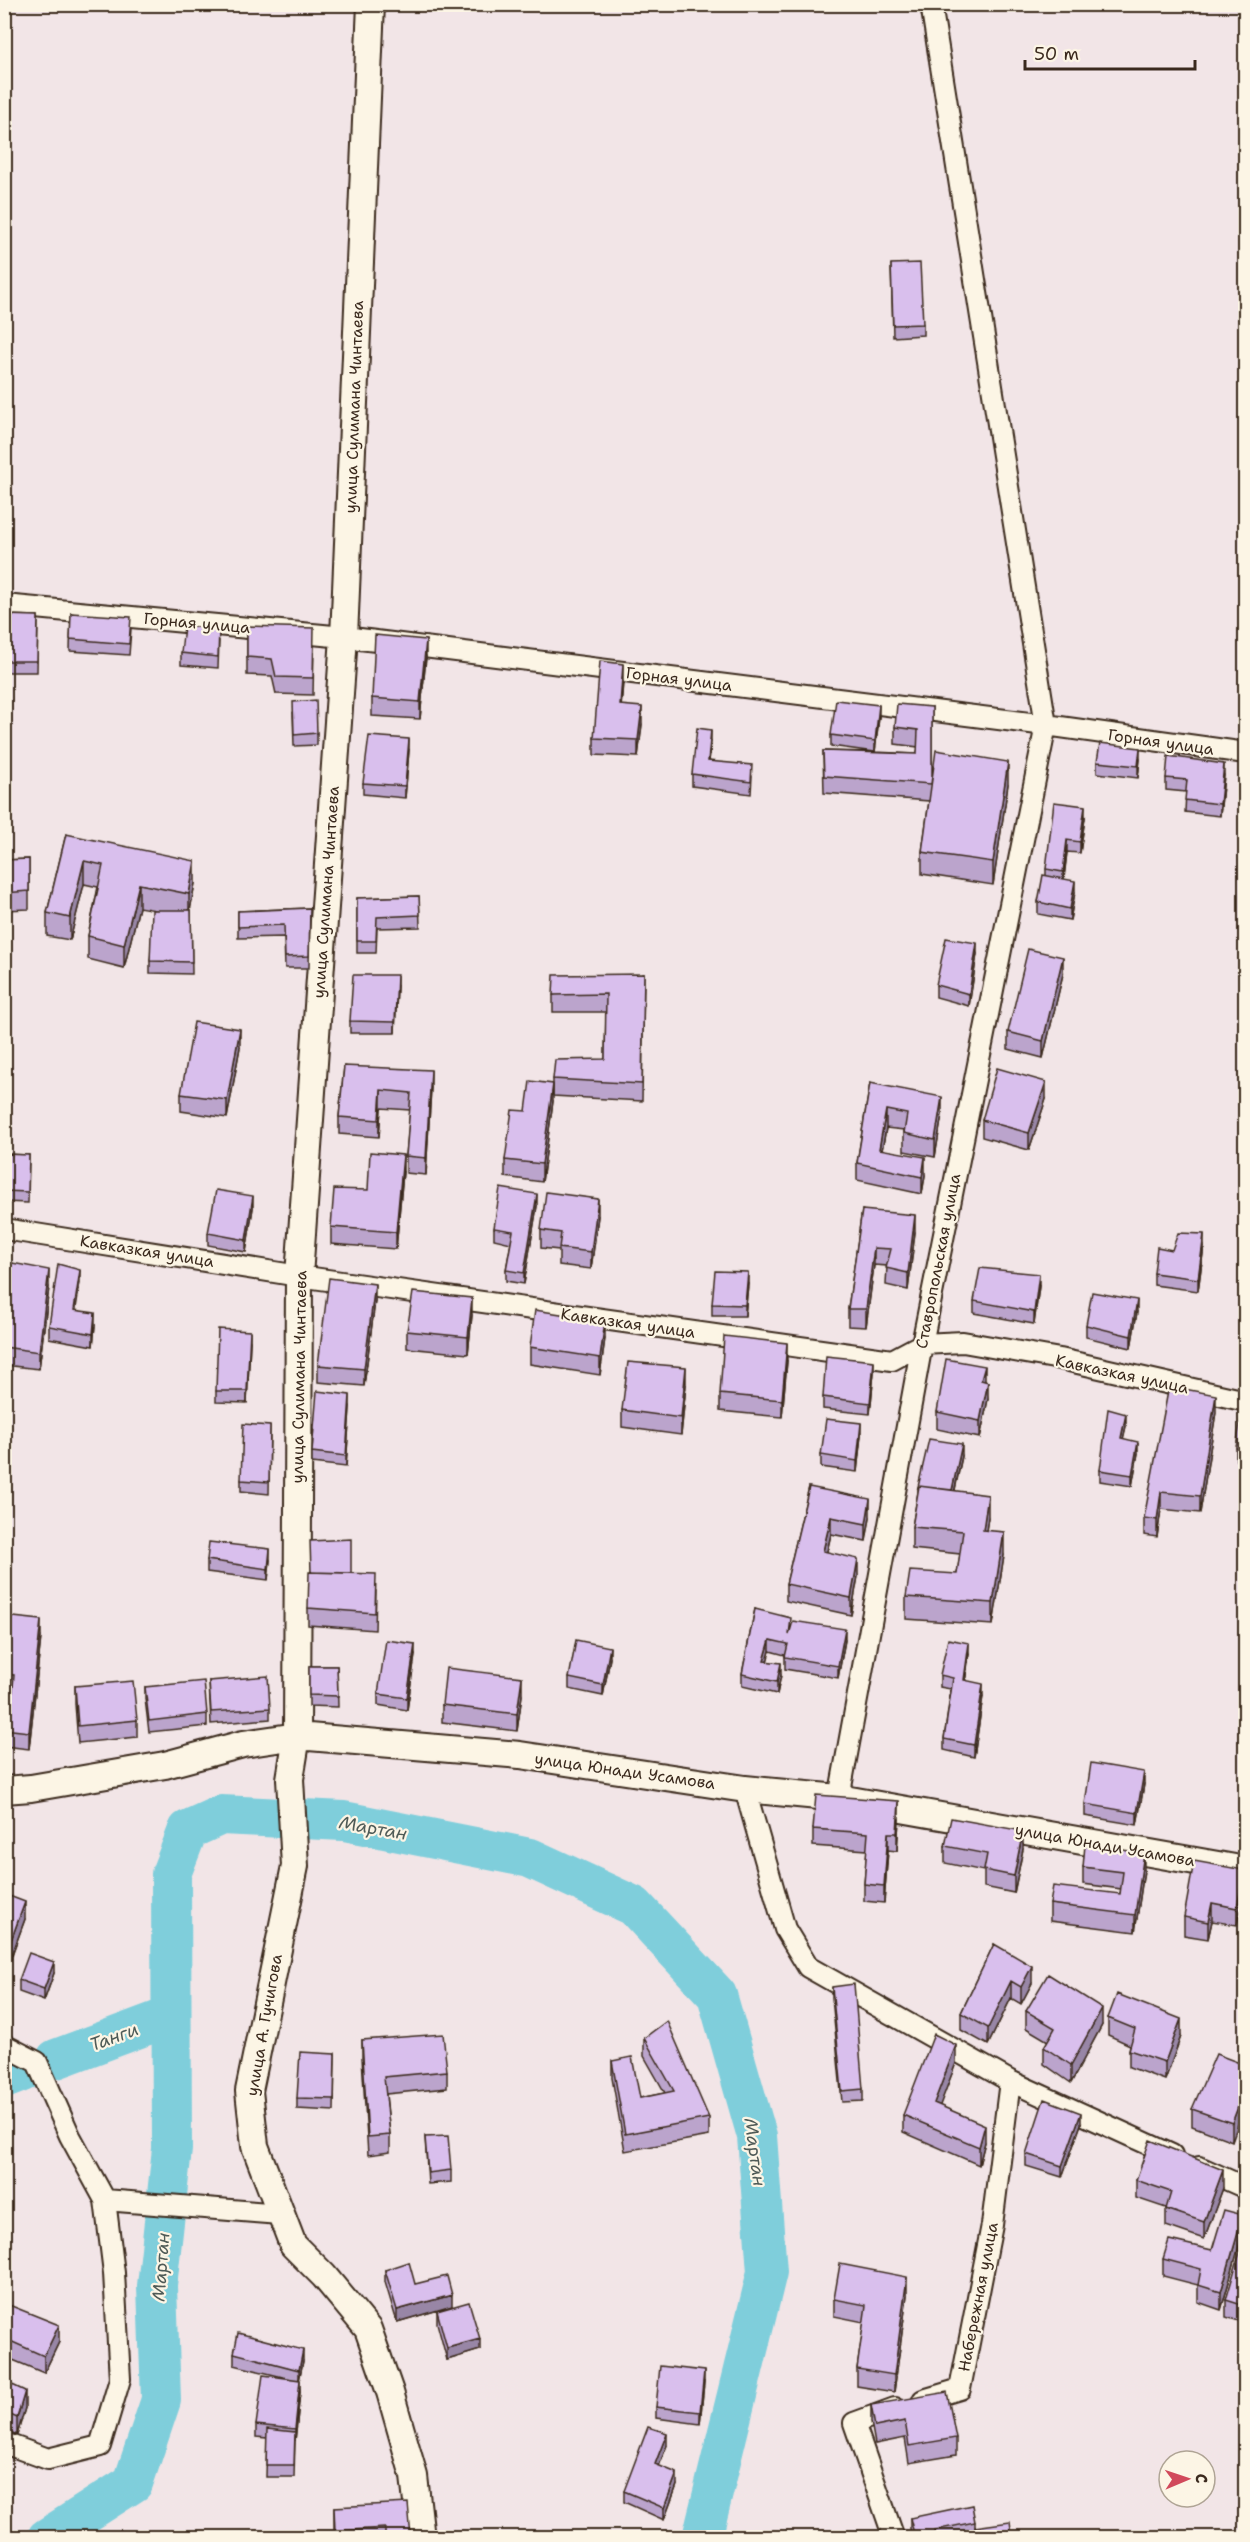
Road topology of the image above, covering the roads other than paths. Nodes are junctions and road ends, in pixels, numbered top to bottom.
1 (371, 4) edge
2 (931, 4) edge
3 (4, 605) edge
4 (344, 637) junction
5 (1046, 726) junction
6 (1245, 753) edge
7 (4, 1229) edge
8 (299, 1276) junction
9 (922, 1344) junction
10 (1245, 1401) edge
11 (297, 1736) junction
12 (290, 1779) joint
13 (745, 1789) junction
14 (4, 1790) edge
15 (839, 1798) junction
16 (1245, 1870) edge
17 (4, 2045) edge
18 (1010, 2080) junction
19 (1245, 2188) edge
20 (105, 2200) junction
21 (280, 2214) junction
22 (4, 2443) edge
23 (421, 2538) edge
24 (894, 2538) edge

1 - 4 street, улица Сулимана Чинтаева
2 - 5 street
3 - 4 street, Горная улица
4 - 5 street, Горная улица
4 - 8 street, улица Сулимана Чинтаева
5 - 6 street, Горная улица
5 - 9 street, Ставропольская улица
7 - 8 street, Кавказкая улица
8 - 9 street, Кавказкая улица
8 - 11 street, улица Сулимана Чинтаева
9 - 10 street, Кавказкая улица
9 - 15 street, Ставропольская улица
11 - 12 street, улица Сулимана Чинтаева
11 - 13 street, улица Юнади Усамова
11 - 14 street, улица Юнади Усамова
12 - 21 street, улица А. Гучигова
13 - 15 street, улица Юнади Усамова
13 - 18 street
15 - 16 street, улица Юнади Усамова
17 - 20 street
18 - 19 street
18 - 24 street, Набережная улица
20 - 21 street
20 - 22 street
21 - 23 street, улица А. Гучигова

